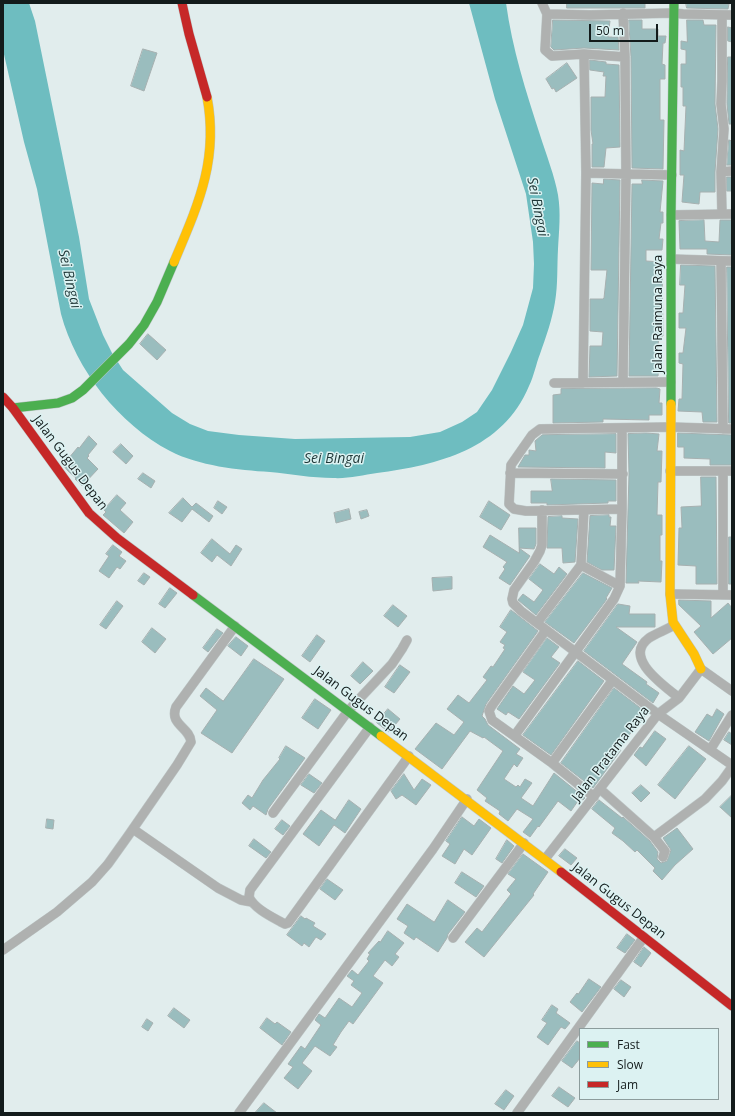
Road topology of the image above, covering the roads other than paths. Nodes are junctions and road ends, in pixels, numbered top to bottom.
1 (182, 3) edge
2 (542, 3) edge
3 (674, 3) edge
4 (623, 13) junction
5 (673, 13) junction
6 (547, 14) junction
7 (722, 15) junction
8 (732, 15) edge
9 (584, 54) junction
10 (625, 57) junction
11 (728, 129) edge
12 (732, 171) edge
13 (721, 172) junction
14 (586, 173) junction
15 (626, 174) junction
16 (672, 175) junction
17 (722, 214) junction
18 (732, 214) edge
19 (671, 215) junction
20 (671, 259) junction
21 (721, 261) junction
22 (732, 261) edge
23 (623, 382) junction
24 (671, 382) junction
25 (554, 383) dead end
26 (583, 383) junction
27 (727, 385) edge
28 (3, 396) edge
29 (13, 408) junction
30 (671, 427) junction
31 (622, 428) junction
32 (727, 429) edge
33 (670, 471) junction
34 (728, 471) edge
35 (510, 473) junction
36 (623, 474) junction
37 (622, 509) junction
38 (542, 510) junction
39 (584, 510) junction
40 (728, 551) edge
41 (581, 565) junction
42 (620, 586) junction
43 (670, 594) junction
44 (727, 595) edge
45 (537, 623) junction
46 (674, 625) junction
47 (235, 626) junction
48 (546, 630) junction
49 (407, 640) dead end
50 (575, 652) junction
51 (701, 669) junction
52 (612, 681) junction
53 (732, 691) edge
54 (679, 698) junction
55 (348, 711) junction
56 (658, 714) junction
57 (732, 715) edge
58 (370, 727) junction
59 (515, 735) junction
60 (710, 750) junction
61 (409, 756) junction
62 (552, 763) junction
63 (732, 766) edge
64 (600, 789) junction
65 (594, 797) junction
66 (467, 799) junction
67 (273, 813) dead end
68 (133, 829) junction
69 (654, 837) junction
70 (524, 843) junction
71 (663, 856) dead end
72 (545, 859) junction
73 (252, 902) junction
74 (644, 937) junction
75 (453, 938) dead end
76 (3, 950) edge
77 (732, 1006) edge
78 (239, 1113) edge
79 (517, 1113) edge

1 - 29 street
2 - 6 street
3 - 5 street, Jalan Raimuna Raya
4 - 5 street
4 - 6 street
4 - 10 street
5 - 7 street
5 - 16 street, Jalan Raimuna Raya
6 - 9 street
7 - 8 street
7 - 11 street
9 - 10 street
9 - 14 street
10 - 15 street
11 - 13 street
12 - 13 street
13 - 17 street
14 - 15 street
14 - 26 street
15 - 16 street
15 - 23 street
16 - 19 street, Jalan Raimuna Raya
17 - 18 street
17 - 19 street
19 - 20 street, Jalan Raimuna Raya
20 - 21 street
20 - 24 street, Jalan Raimuna Raya
21 - 22 street
21 - 27 street
23 - 24 street
23 - 26 street
24 - 30 street, Jalan Raimuna Raya
25 - 26 street
27 - 32 street
28 - 29 street, Jalan Gugus Depan
29 - 47 street, Jalan Gugus Depan
30 - 31 street
30 - 32 street
30 - 33 street, Jalan Raimuna Raya
31 - 35 street
31 - 36 street
33 - 34 street
33 - 43 street, Jalan Raimuna Raya
34 - 40 street
35 - 36 street
35 - 38 street
36 - 37 street
37 - 39 street
37 - 42 street
38 - 39 street
38 - 45 street
39 - 41 street
40 - 44 street
41 - 42 street
41 - 45 street
42 - 50 street
43 - 44 street
43 - 46 street, Jalan Raimuna Raya
45 - 48 street
46 - 51 street
46 - 54 street
47 - 55 street, Jalan Gugus Depan
47 - 68 street
48 - 50 street
48 - 59 street
49 - 55 street
50 - 52 street
50 - 59 street
51 - 53 street
51 - 54 street, Jalan Pratama Raya
52 - 56 street
52 - 62 street
54 - 56 street, Jalan Pratama Raya
55 - 58 street, Jalan Gugus Depan
55 - 67 street
56 - 60 street
56 - 64 street, Jalan Pratama Raya
57 - 60 street
58 - 61 street, Jalan Gugus Depan
58 - 73 street
59 - 62 street
60 - 63 street
61 - 66 street, Jalan Gugus Depan
61 - 73 street
62 - 65 street
63 - 69 street
64 - 65 street, Jalan Pratama Raya
64 - 69 street
65 - 72 street, Jalan Pratama Raya
66 - 70 street, Jalan Gugus Depan
66 - 78 street
68 - 73 street
68 - 76 street
69 - 71 street
70 - 72 street, Jalan Gugus Depan
70 - 75 street
72 - 74 street, Jalan Gugus Depan
74 - 77 street, Jalan Gugus Depan
74 - 79 street

